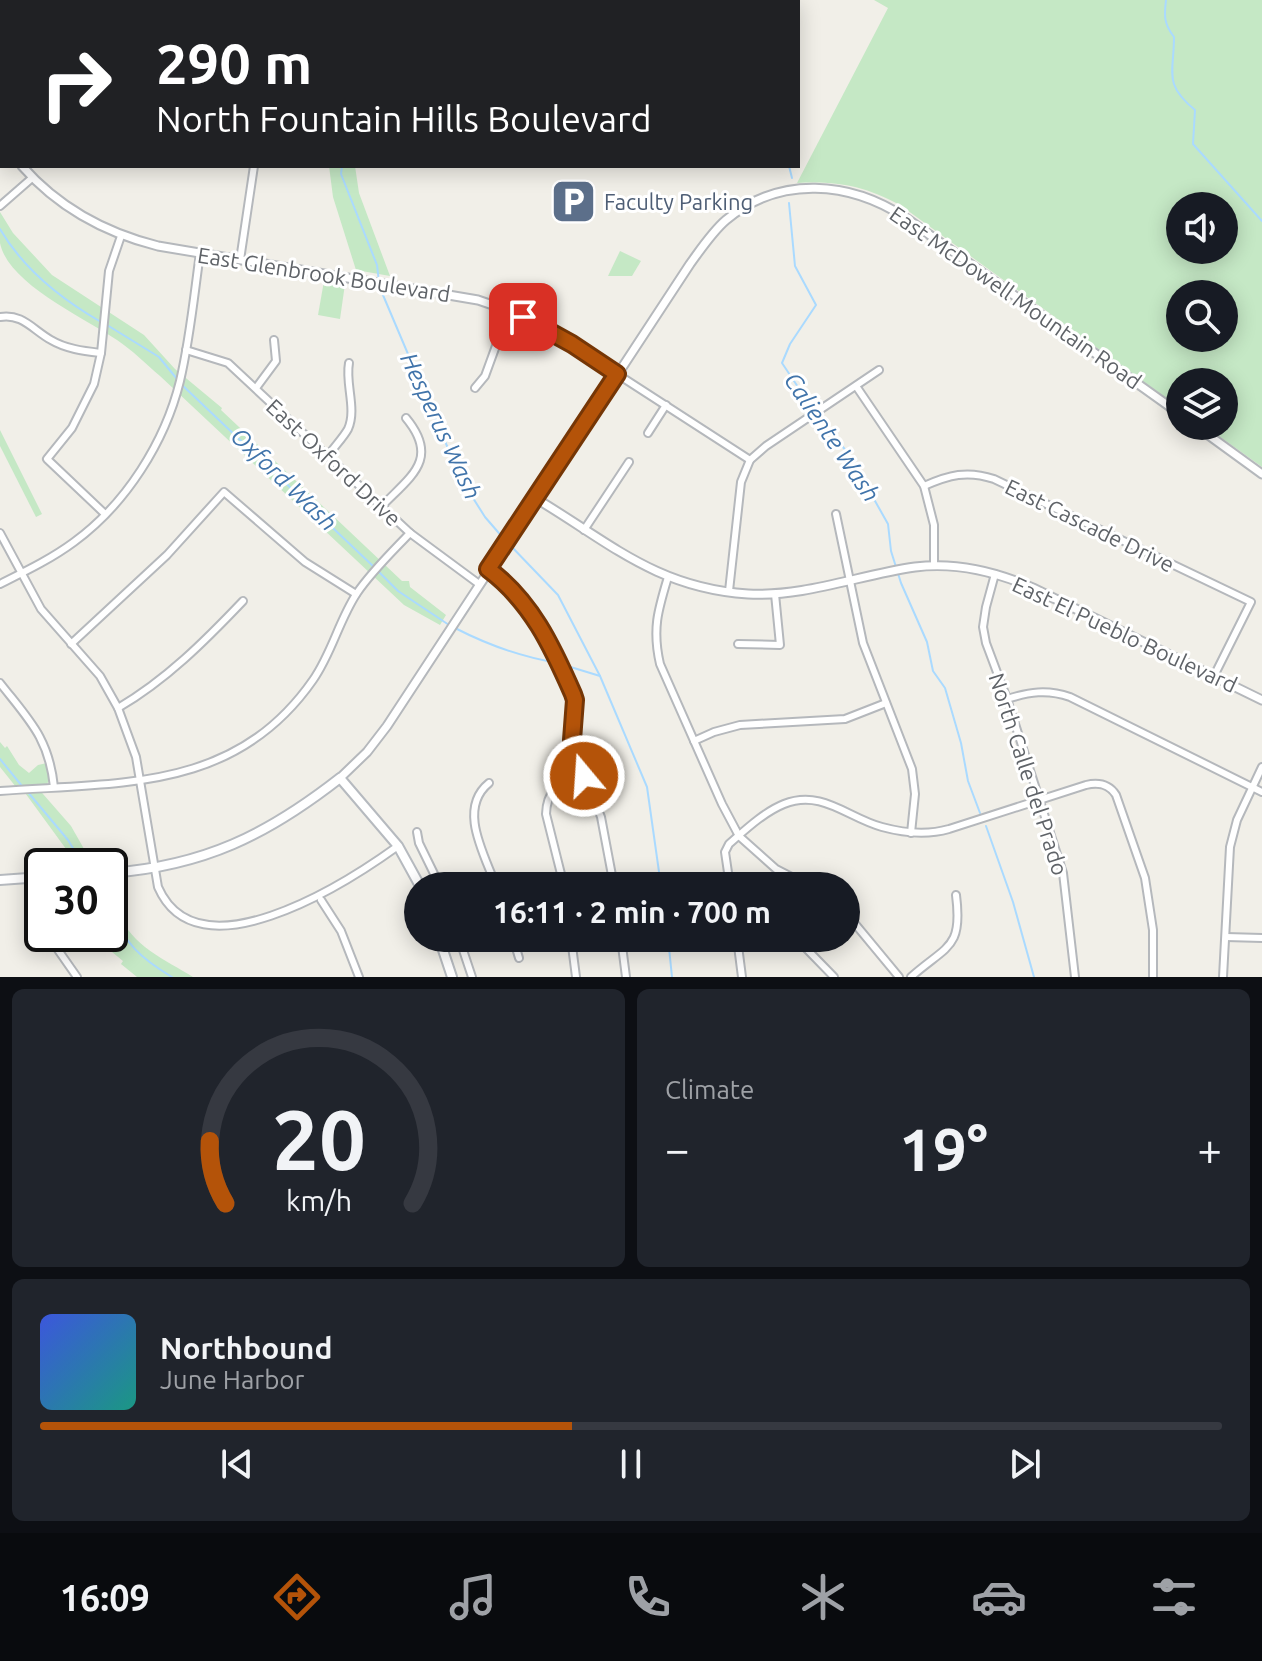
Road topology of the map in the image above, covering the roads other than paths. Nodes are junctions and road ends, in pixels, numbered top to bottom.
1 (24, 168) edge
2 (254, 168) edge
3 (32, 178) junction
4 (0, 206) edge
5 (121, 236) junction
6 (200, 253) junction
7 (240, 260) junction
8 (509, 310) junction
9 (0, 317) edge
10 (274, 340) dead end
11 (186, 350) junction
12 (101, 353) junction
13 (349, 363) dead end
14 (879, 370) dead end
15 (617, 374) junction
16 (856, 386) junction
17 (256, 388) junction
18 (475, 388) dead end
19 (1166, 404) edge
20 (666, 405) junction
21 (406, 418) dead end
22 (648, 433) dead end
23 (1215, 440) edge
24 (328, 456) junction
25 (750, 460) junction
26 (629, 462) dead end
27 (1262, 474) edge
28 (924, 486) junction
29 (535, 498) junction
30 (382, 506) junction
31 (105, 514) junction
32 (836, 514) dead end
33 (584, 530) junction
34 (0, 533) edge
35 (410, 533) junction
36 (934, 566) junction
37 (488, 569) junction
38 (21, 574) junction
39 (995, 574) junction
40 (668, 577) junction
41 (848, 581) junction
42 (0, 584) edge
43 (479, 584) junction
44 (729, 591) junction
45 (356, 594) junction
46 (775, 594) junction
47 (243, 601) dead end
48 (71, 644) junction
49 (738, 644) dead end
50 (1214, 676) junction
51 (0, 683) edge
52 (1007, 699) junction
53 (1262, 700) edge
54 (886, 703) junction
55 (118, 708) junction
56 (694, 741) junction
57 (1262, 767) edge
58 (584, 776) junction
59 (340, 778) junction
60 (141, 782) junction
61 (489, 783) dead end
62 (54, 787) junction
63 (1252, 787) junction
64 (0, 791) edge
65 (1262, 792) edge
66 (1039, 800) junction
67 (417, 832) dead end
68 (911, 833) junction
69 (739, 836) junction
70 (398, 846) junction
71 (154, 868) junction
72 (128, 871) edge
73 (412, 872) edge
74 (433, 872) edge
75 (491, 872) edge
76 (560, 872) edge
77 (612, 872) edge
78 (728, 872) edge
79 (782, 872) edge
80 (24, 878) edge
81 (0, 880) edge
82 (956, 895) dead end
83 (321, 900) junction
84 (292, 917) dead end
85 (174, 920) dead end
86 (860, 930) edge
87 (1226, 937) junction
88 (1262, 938) edge
89 (60, 952) edge
90 (444, 952) edge
91 (464, 952) edge
92 (517, 952) edge
93 (573, 952) edge
94 (623, 952) edge
95 (739, 952) edge
96 (809, 952) edge
97 (519, 958) dead end
98 (831, 976) edge
99 (77, 977) edge
100 (359, 977) edge
101 (452, 977) edge
102 (472, 977) edge
103 (576, 977) edge
104 (626, 977) edge
105 (742, 977) edge
106 (899, 977) edge
107 (911, 977) edge
108 (1075, 977) edge
109 (1153, 977) edge
110 (1223, 977) edge

1 - 3 street, East Glenbrook Boulevard
2 - 7 street
3 - 4 street
3 - 5 street, East Glenbrook Boulevard
5 - 6 street, East Glenbrook Boulevard
5 - 12 street
6 - 7 street, East Glenbrook Boulevard
6 - 11 street
7 - 8 street, East Glenbrook Boulevard
8 - 15 street, East Glenbrook Boulevard
8 - 18 street
9 - 12 street
10 - 17 street
11 - 17 street, East Oxford Drive
11 - 31 street
12 - 31 street
13 - 24 street
14 - 16 street
15 - 19 street, East McDowell Mountain Road
15 - 20 street, East Glenbrook Boulevard
15 - 29 street, East McDowell Mountain Road
16 - 25 street
16 - 28 street
17 - 24 street, East Oxford Drive
20 - 22 street
20 - 25 street, East Glenbrook Boulevard
21 - 30 street
23 - 27 street
24 - 30 street, East Oxford Drive
25 - 44 street
26 - 33 street
28 - 36 street
28 - 50 street, East Cascade Drive
29 - 33 street, East El Pueblo Boulevard
29 - 37 street, East McDowell Mountain Road
30 - 35 street, East Oxford Drive
31 - 38 street
32 - 41 street
33 - 40 street, East El Pueblo Boulevard
34 - 38 street
35 - 43 street, East Oxford Drive
35 - 45 street
36 - 39 street, East El Pueblo Boulevard
36 - 41 street, East El Pueblo Boulevard
37 - 43 street, East McDowell Mountain Road
37 - 58 street
38 - 42 street
38 - 48 street
39 - 50 street, East El Pueblo Boulevard
39 - 52 street, North Calle del Prado
40 - 44 street, East El Pueblo Boulevard
40 - 56 street
41 - 46 street, East El Pueblo Boulevard
41 - 54 street
43 - 59 street, East McDowell Mountain Road
44 - 46 street, East El Pueblo Boulevard
45 - 48 street
45 - 60 street
46 - 49 street
47 - 55 street
48 - 55 street
50 - 53 street, East El Pueblo Boulevard
51 - 62 street
52 - 63 street
52 - 66 street, North Calle del Prado
54 - 56 street
54 - 68 street
55 - 60 street
56 - 69 street
57 - 63 street
58 - 76 street
58 - 77 street
59 - 70 main road
59 - 71 main road
60 - 62 street
60 - 71 street
61 - 75 street
62 - 64 street
63 - 65 street
63 - 87 street
66 - 68 street
66 - 108 street, North Calle del Prado
66 - 109 street
67 - 74 street
68 - 69 street
69 - 78 street
69 - 79 street
70 - 73 main road
70 - 83 street
71 - 72 main road
71 - 85 street
80 - 81 main road
82 - 107 street
83 - 84 street
83 - 100 street
86 - 106 street
87 - 88 street
87 - 110 street
89 - 99 street
90 - 101 main road
91 - 102 street
92 - 97 street
93 - 103 street
94 - 104 street
95 - 105 street
96 - 98 street

